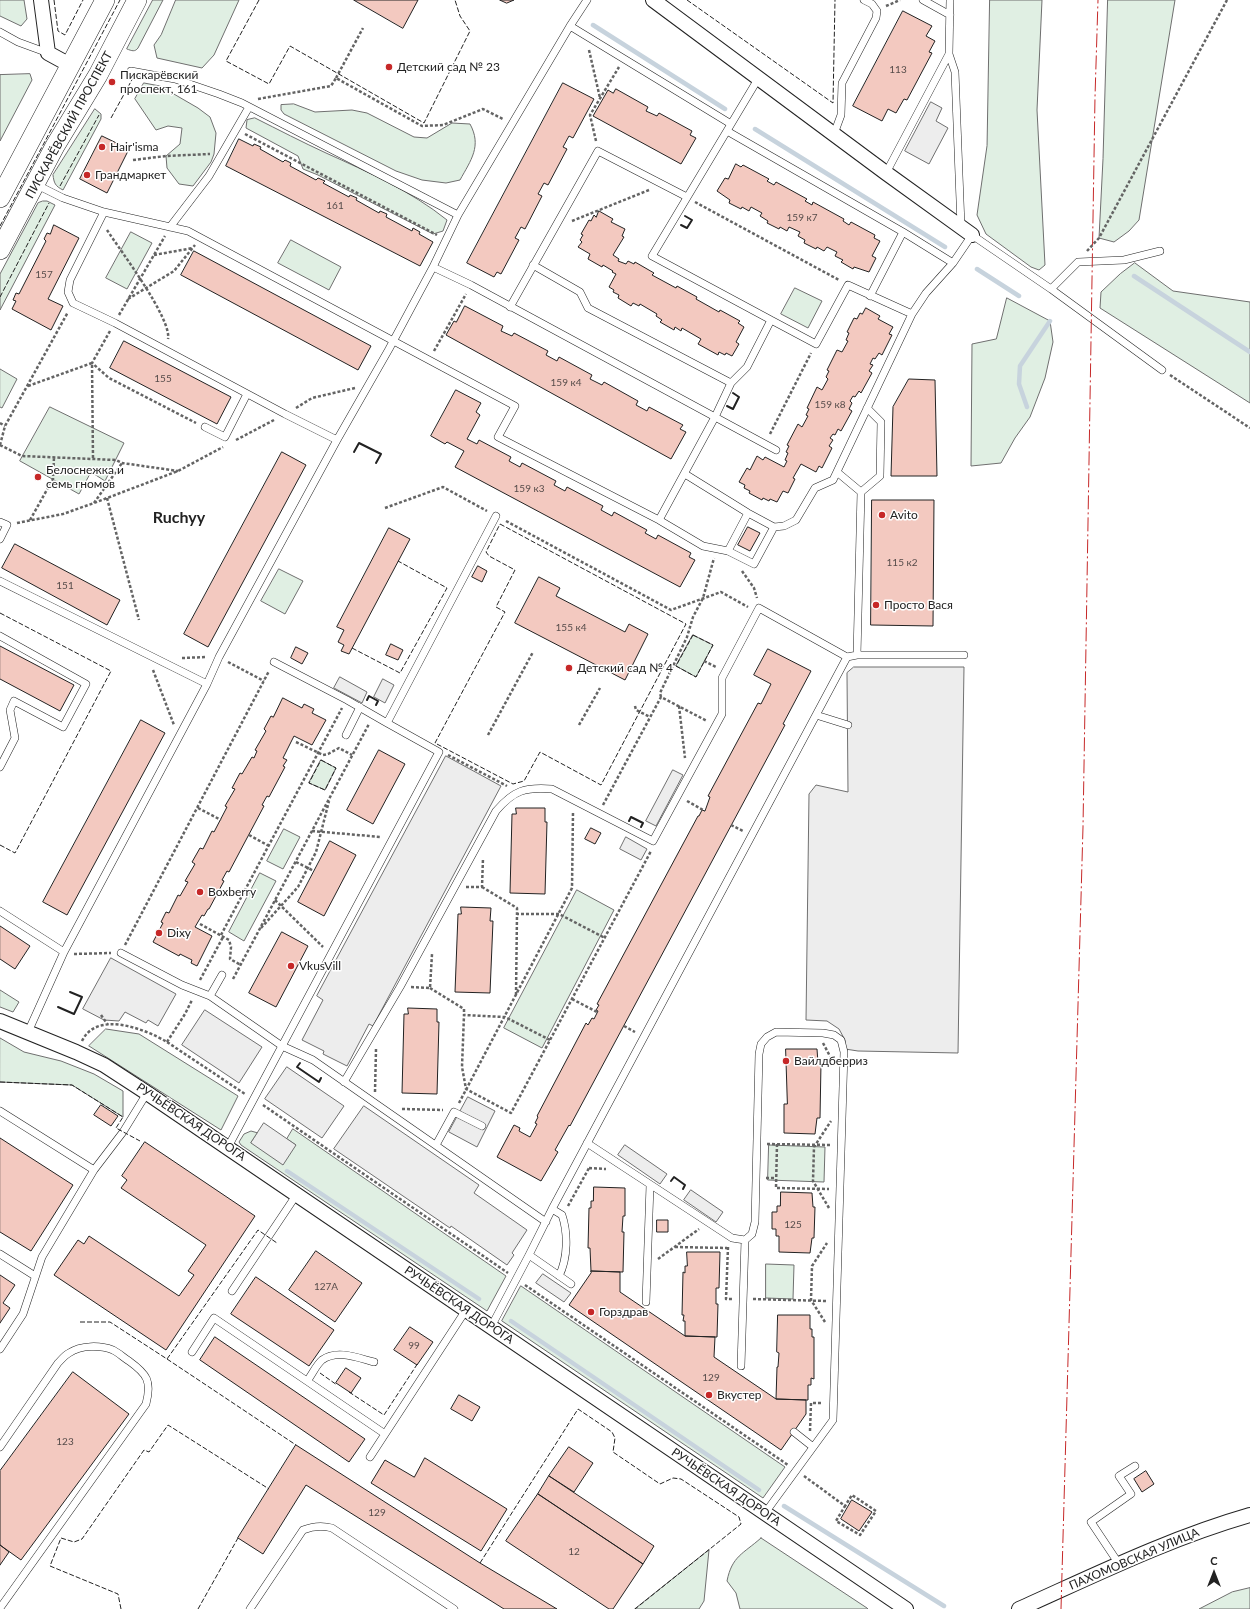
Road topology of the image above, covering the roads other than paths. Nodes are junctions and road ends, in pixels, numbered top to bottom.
1 (41, 0) edge
2 (104, 0) edge
3 (137, 0) edge
4 (587, 0) edge
5 (653, 0) edge
6 (864, 0) edge
7 (923, 0) edge
8 (950, 0) edge
9 (950, 15) junction
10 (570, 26) junction
11 (0, 32) edge
12 (48, 53) junction
13 (949, 54) junction
14 (70, 65) junction
15 (131, 71) dead end
16 (758, 79) junction
17 (245, 105) junction
18 (731, 124) junction
19 (727, 131) junction
20 (834, 134) junction
21 (886, 173) junction
22 (35, 184) junction
23 (687, 197) junction
24 (0, 198) edge
25 (104, 212) junction
26 (458, 215) junction
27 (961, 226) junction
28 (170, 227) junction
29 (903, 232) junction
30 (972, 234) junction
31 (0, 250) edge
32 (1160, 251) dead end
33 (953, 264) junction
34 (533, 265) junction
35 (433, 266) junction
36 (1051, 289) junction
37 (870, 296) junction
38 (510, 307) junction
39 (912, 314) junction
40 (771, 320) junction
41 (392, 340) junction
42 (1162, 370) road end
43 (731, 383) junction
44 (247, 394) junction
45 (867, 408) junction
46 (715, 417) junction
47 (205, 427) road end
48 (338, 440) junction
49 (776, 450) dead end
50 (837, 472) junction
51 (685, 474) junction
52 (861, 492) junction
53 (748, 513) junction
54 (496, 516) road end
55 (659, 520) junction
56 (3, 523) edge
57 (774, 527) junction
58 (0, 539) edge
59 (728, 551) junction
60 (0, 580) edge
61 (0, 636) edge
62 (857, 655) junction
63 (964, 655) dead end
64 (847, 657) junction
65 (274, 662) road end
66 (207, 684) junction
67 (360, 707) junction
68 (816, 715) junction
69 (387, 723) junction
70 (848, 725) dead end
71 (346, 735) dead end
72 (0, 767) edge
73 (0, 911) edge
74 (64, 952) junction
75 (120, 954) road end
76 (222, 975) dead end
77 (210, 996) junction
78 (0, 1020) edge
79 (28, 1032) junction
80 (282, 1046) junction
81 (344, 1082) junction
82 (147, 1093) junction
83 (0, 1111) edge
84 (482, 1126) dead end
85 (587, 1143) junction
86 (436, 1146) junction
87 (228, 1147) junction
88 (94, 1170) junction
89 (650, 1185) junction
90 (296, 1194) junction
91 (552, 1209) junction
92 (546, 1222) junction
93 (745, 1240) junction
94 (0, 1254) edge
95 (529, 1256) junction
96 (35, 1276) junction
97 (559, 1276) junction
98 (571, 1284) dead end
99 (232, 1291) dead end
100 (646, 1302) dead end
101 (466, 1310) junction
102 (491, 1327) junction
103 (0, 1349) edge
104 (192, 1352) dead end
105 (374, 1362) dead end
106 (741, 1366) dead end
107 (307, 1381) junction
108 (794, 1432) dead end
109 (385, 1434) junction
110 (811, 1445) junction
111 (0, 1447) edge
112 (370, 1457) dead end
113 (1134, 1466) dead end
114 (765, 1514) junction
115 (1250, 1515) edge
116 (1119, 1564) junction
117 (0, 1608) edge
118 (250, 1609) edge
119 (454, 1609) edge
120 (906, 1609) edge
121 (1019, 1609) edge

1 - 12 street
2 - 14 main road, ПИСКАРЁВСКИЙ ПРОСПЕКТ
3 - 22 main road, ПИСКАРЁВСКИЙ ПРОСПЕКТ
4 - 10 lane
5 - 16 street
6 - 20 lane
7 - 9 lane
8 - 9 lane
9 - 13 lane
10 - 18 lane
10 - 26 lane
11 - 12 lane
12 - 14 street
13 - 21 lane
13 - 27 lane
14 - 24 main road, ПИСКАРЁВСКИЙ ПРОСПЕКТ
15 - 17 lane
16 - 18 lane
16 - 20 street
17 - 26 lane
17 - 28 lane
18 - 19 lane
19 - 23 lane
19 - 29 lane
20 - 21 street
21 - 27 street
22 - 25 lane
22 - 31 main road, ПИСКАРЁВСКИЙ ПРОСПЕКТ
23 - 34 lane
23 - 40 lane
25 - 28 lane
25 - 44 lane
26 - 35 lane
27 - 30 street
28 - 41 lane
29 - 33 lane
29 - 37 lane
30 - 33 lane
30 - 36 lane
32 - 36 lane
33 - 39 lane
34 - 38 lane
34 - 43 lane
35 - 38 lane
35 - 41 lane
36 - 42 lane
37 - 39 lane
37 - 40 lane
38 - 46 lane
39 - 45 lane
40 - 43 lane
41 - 48 lane
41 - 55 lane
43 - 46 lane
44 - 47 lane
44 - 48 lane
45 - 50 lane
45 - 52 lane
46 - 49 lane
46 - 51 lane
48 - 66 lane
50 - 52 lane
50 - 57 lane
51 - 53 lane
51 - 55 lane
52 - 62 lane
53 - 57 lane
53 - 59 lane
54 - 69 lane
55 - 59 lane
56 - 58 lane
57 - 59 lane
60 - 66 lane
61 - 72 lane
62 - 63 lane
62 - 64 lane
64 - 68 lane
64 - 81 lane
65 - 67 lane
66 - 74 lane
67 - 69 lane
67 - 71 lane
68 - 70 lane
68 - 85 lane
69 - 80 lane
73 - 74 lane
74 - 79 lane
75 - 77 lane
76 - 77 lane
77 - 80 lane
78 - 79 street, РУЧЬЁВСКАЯ ДОРОГА
79 - 82 street, РУЧЬЁВСКАЯ ДОРОГА
80 - 81 lane
80 - 87 lane
81 - 86 lane
82 - 87 street, РУЧЬЁВСКАЯ ДОРОГА
82 - 88 lane
83 - 88 lane
84 - 86 lane
85 - 89 lane
85 - 91 lane
86 - 92 lane
87 - 90 street, РУЧЬЁВСКАЯ ДОРОГА
88 - 96 lane
89 - 93 lane
89 - 100 lane
90 - 99 lane
90 - 101 street, РУЧЬЁВСКАЯ ДОРОГА
91 - 92 lane
91 - 97 lane
92 - 95 lane
93 - 106 lane
93 - 110 lane
94 - 96 lane
95 - 97 lane
95 - 102 lane
96 - 103 lane
97 - 98 lane
101 - 102 street, РУЧЬЁВСКАЯ ДОРОГА
101 - 109 lane
102 - 114 street, РУЧЬЁВСКАЯ ДОРОГА
104 - 107 lane
105 - 107 lane
107 - 109 lane
108 - 110 lane
109 - 112 lane
110 - 114 lane
111 - 117 lane
113 - 116 lane
114 - 120 street, РУЧЬЁВСКАЯ ДОРОГА
115 - 116 street, ПАХОМОВСКАЯ УЛИЦА
116 - 121 street, ПАХОМОВСКАЯ УЛИЦА
118 - 119 lane

